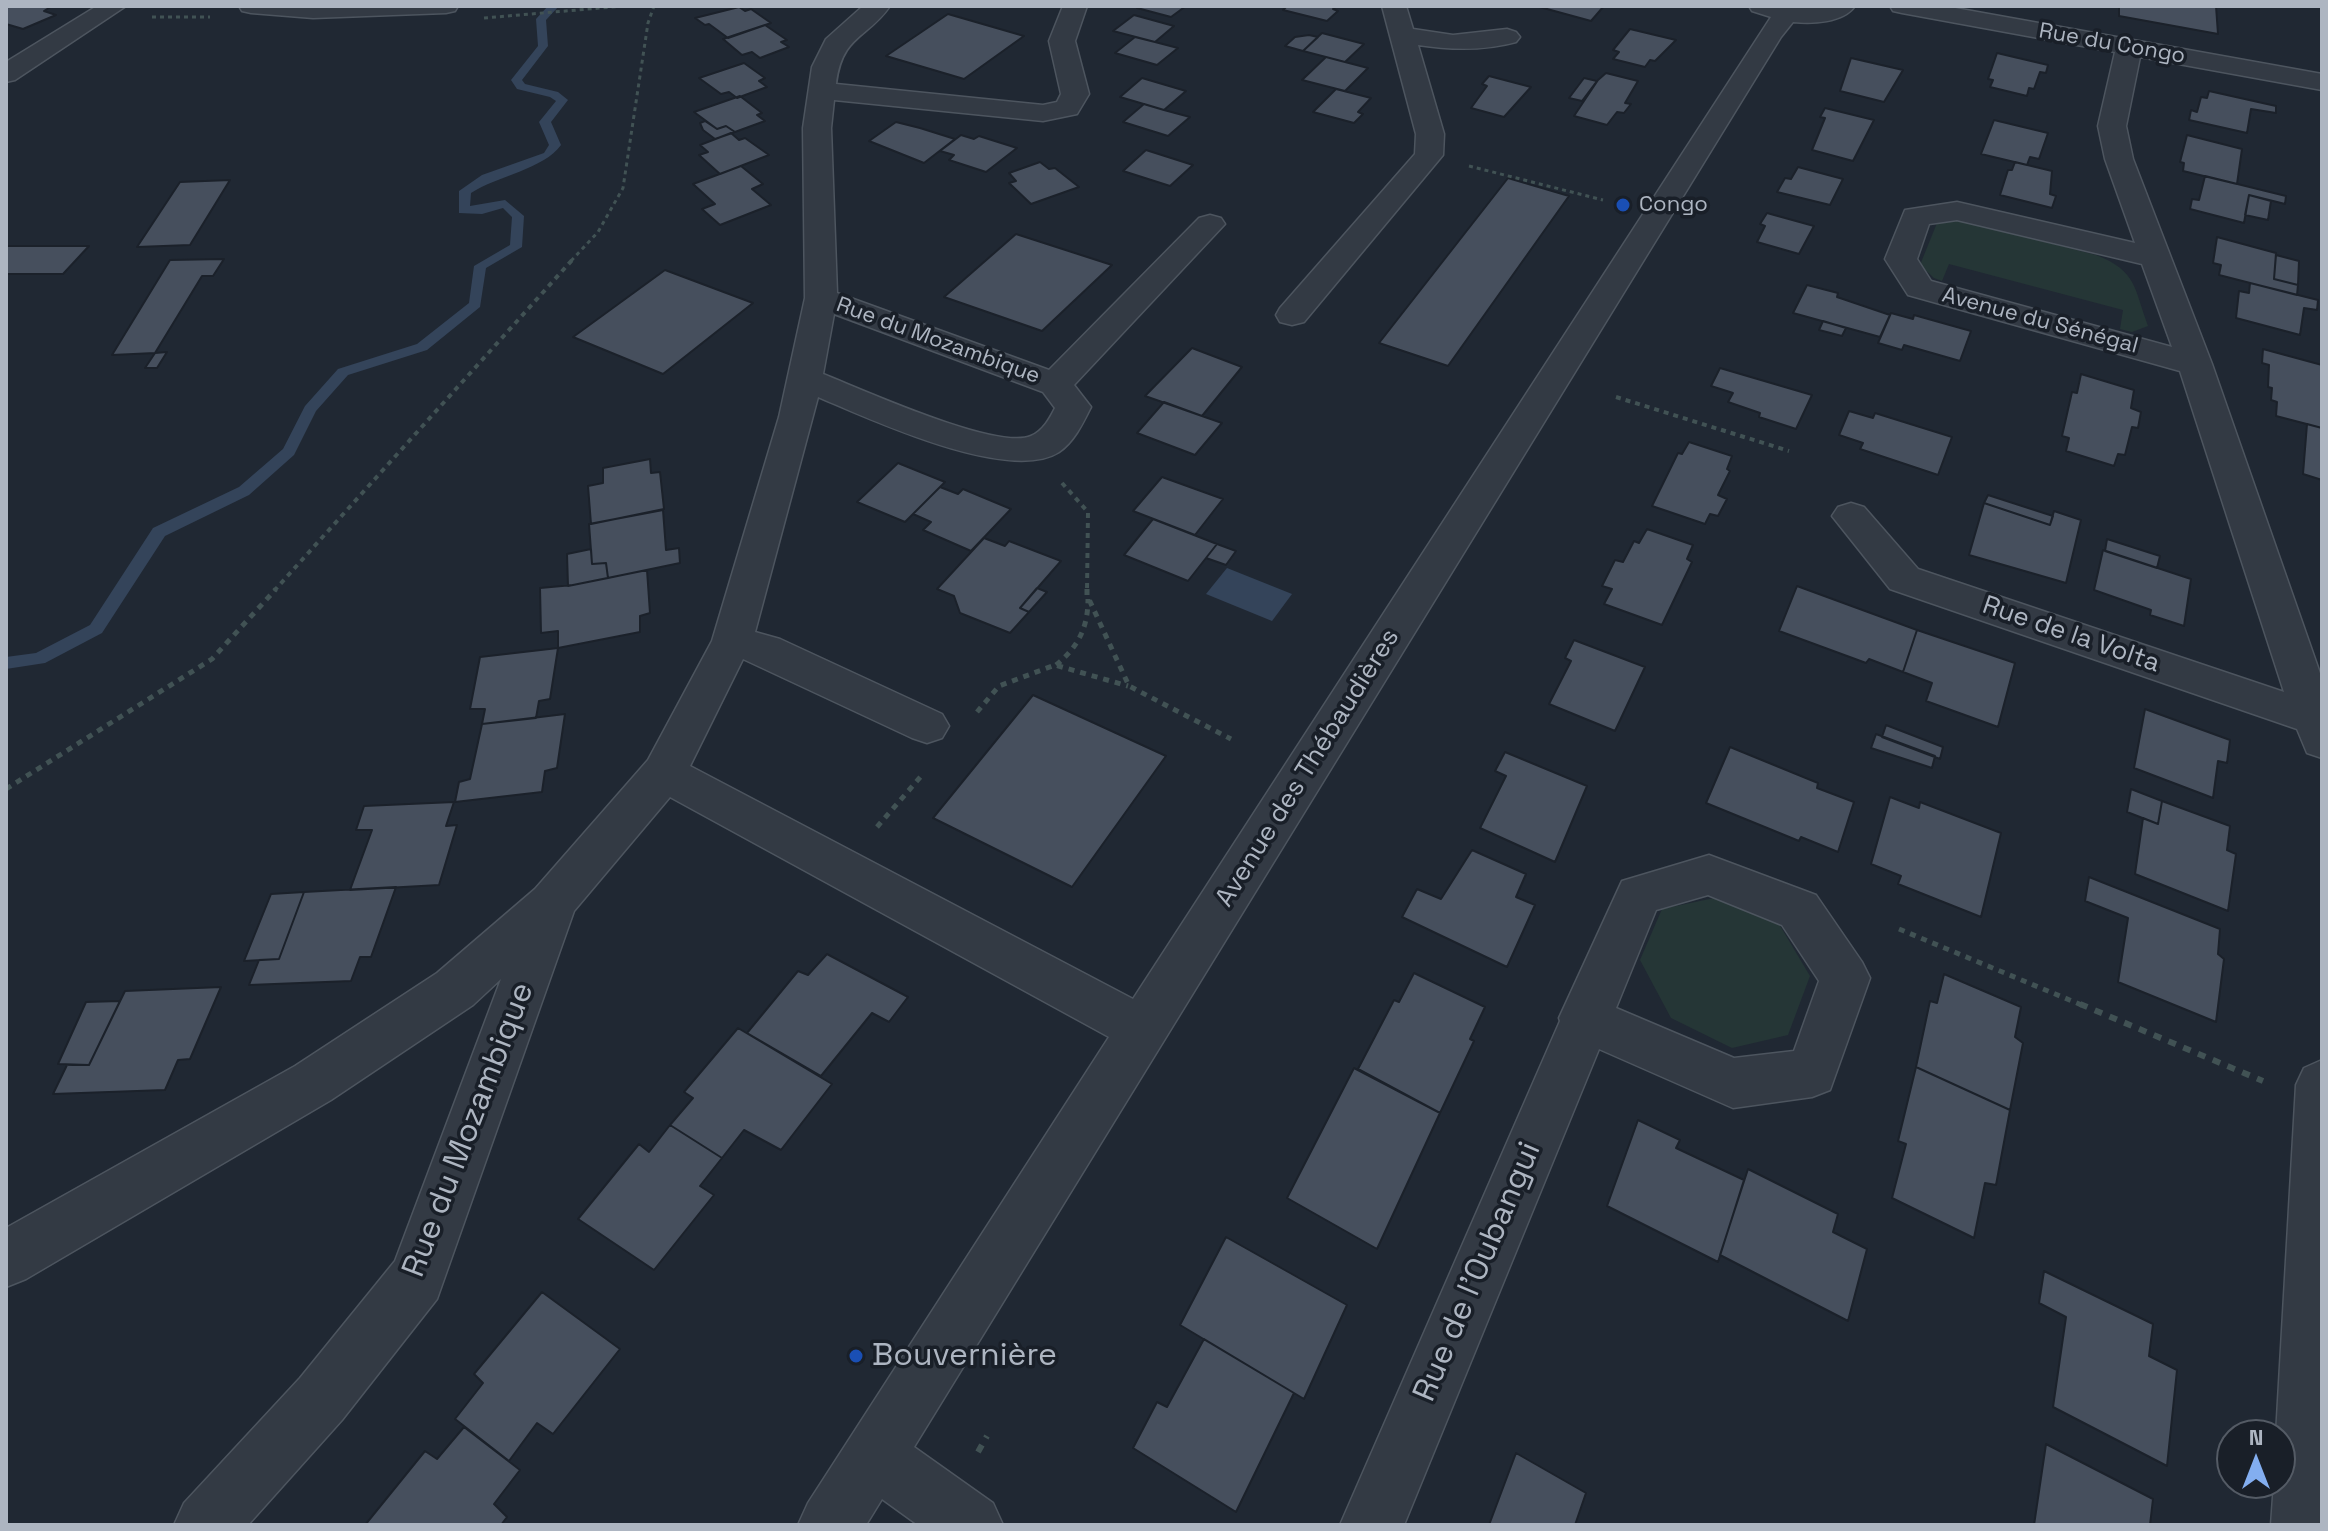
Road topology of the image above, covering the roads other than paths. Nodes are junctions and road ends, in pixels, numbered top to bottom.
1 (114, 6) edge
2 (251, 6) edge
3 (446, 6) edge
4 (878, 6) edge
5 (1075, 6) edge
6 (1394, 6) edge
7 (1843, 6) edge
8 (1902, 6) edge
9 (2066, 6) edge
10 (1774, 10) edge
11 (1401, 35) junction
12 (2064, 36) junction
13 (1507, 37) dead end
14 (2129, 47) junction
15 (6, 74) edge
16 (2322, 82) edge
17 (820, 90) junction
18 (1210, 224) dead end
19 (2154, 257) junction
20 (821, 298) junction
21 (1292, 315) dead end
22 (2195, 364) junction
23 (804, 379) junction
24 (1055, 384) junction
25 (1851, 516) dead end
26 (732, 641) junction
27 (927, 726) dead end
28 (2319, 730) edge
29 (664, 773) junction
30 (552, 903) junction
31 (1584, 1018) junction
32 (1143, 1030) junction
33 (2322, 1085) edge
34 (6, 1259) edge
35 (874, 1455) junction
36 (206, 1525) edge
37 (830, 1525) edge
38 (971, 1525) edge
39 (1372, 1525) edge
40 (2303, 1525) edge

1 - 15 street
2 - 3 street
4 - 17 street, Rue du Mozambique
5 - 17 street
6 - 11 street
7 - 10 street
8 - 12 street, Rue du Congo
9 - 12 street
10 - 32 street, Avenue des Thébaudières
11 - 13 street
11 - 21 street
12 - 14 street, Rue du Congo
14 - 16 street, Rue du Congo
14 - 19 street
17 - 20 street, Rue du Mozambique
18 - 24 street, Rue du Mozambique
19 - 22 street
19 - 22 street, Avenue du Sénégal
20 - 23 street, Rue du Mozambique
20 - 24 street, Rue du Mozambique
22 - 28 street
23 - 24 street, Rue du Mozambique
23 - 26 street, Rue du Mozambique
25 - 28 street, Rue de la Volta
26 - 27 street
26 - 29 street, Rue du Mozambique
29 - 30 street, Rue du Mozambique
29 - 32 street
30 - 34 street, Rue du Mozambique
30 - 36 street, Rue du Mozambique
31 - 31 street, Rue de l'Oubangui
31 - 39 street, Rue de l'Oubangui
32 - 35 street, Avenue des Thébaudières
33 - 40 street
35 - 37 street, Avenue des Thébaudières
35 - 38 street

